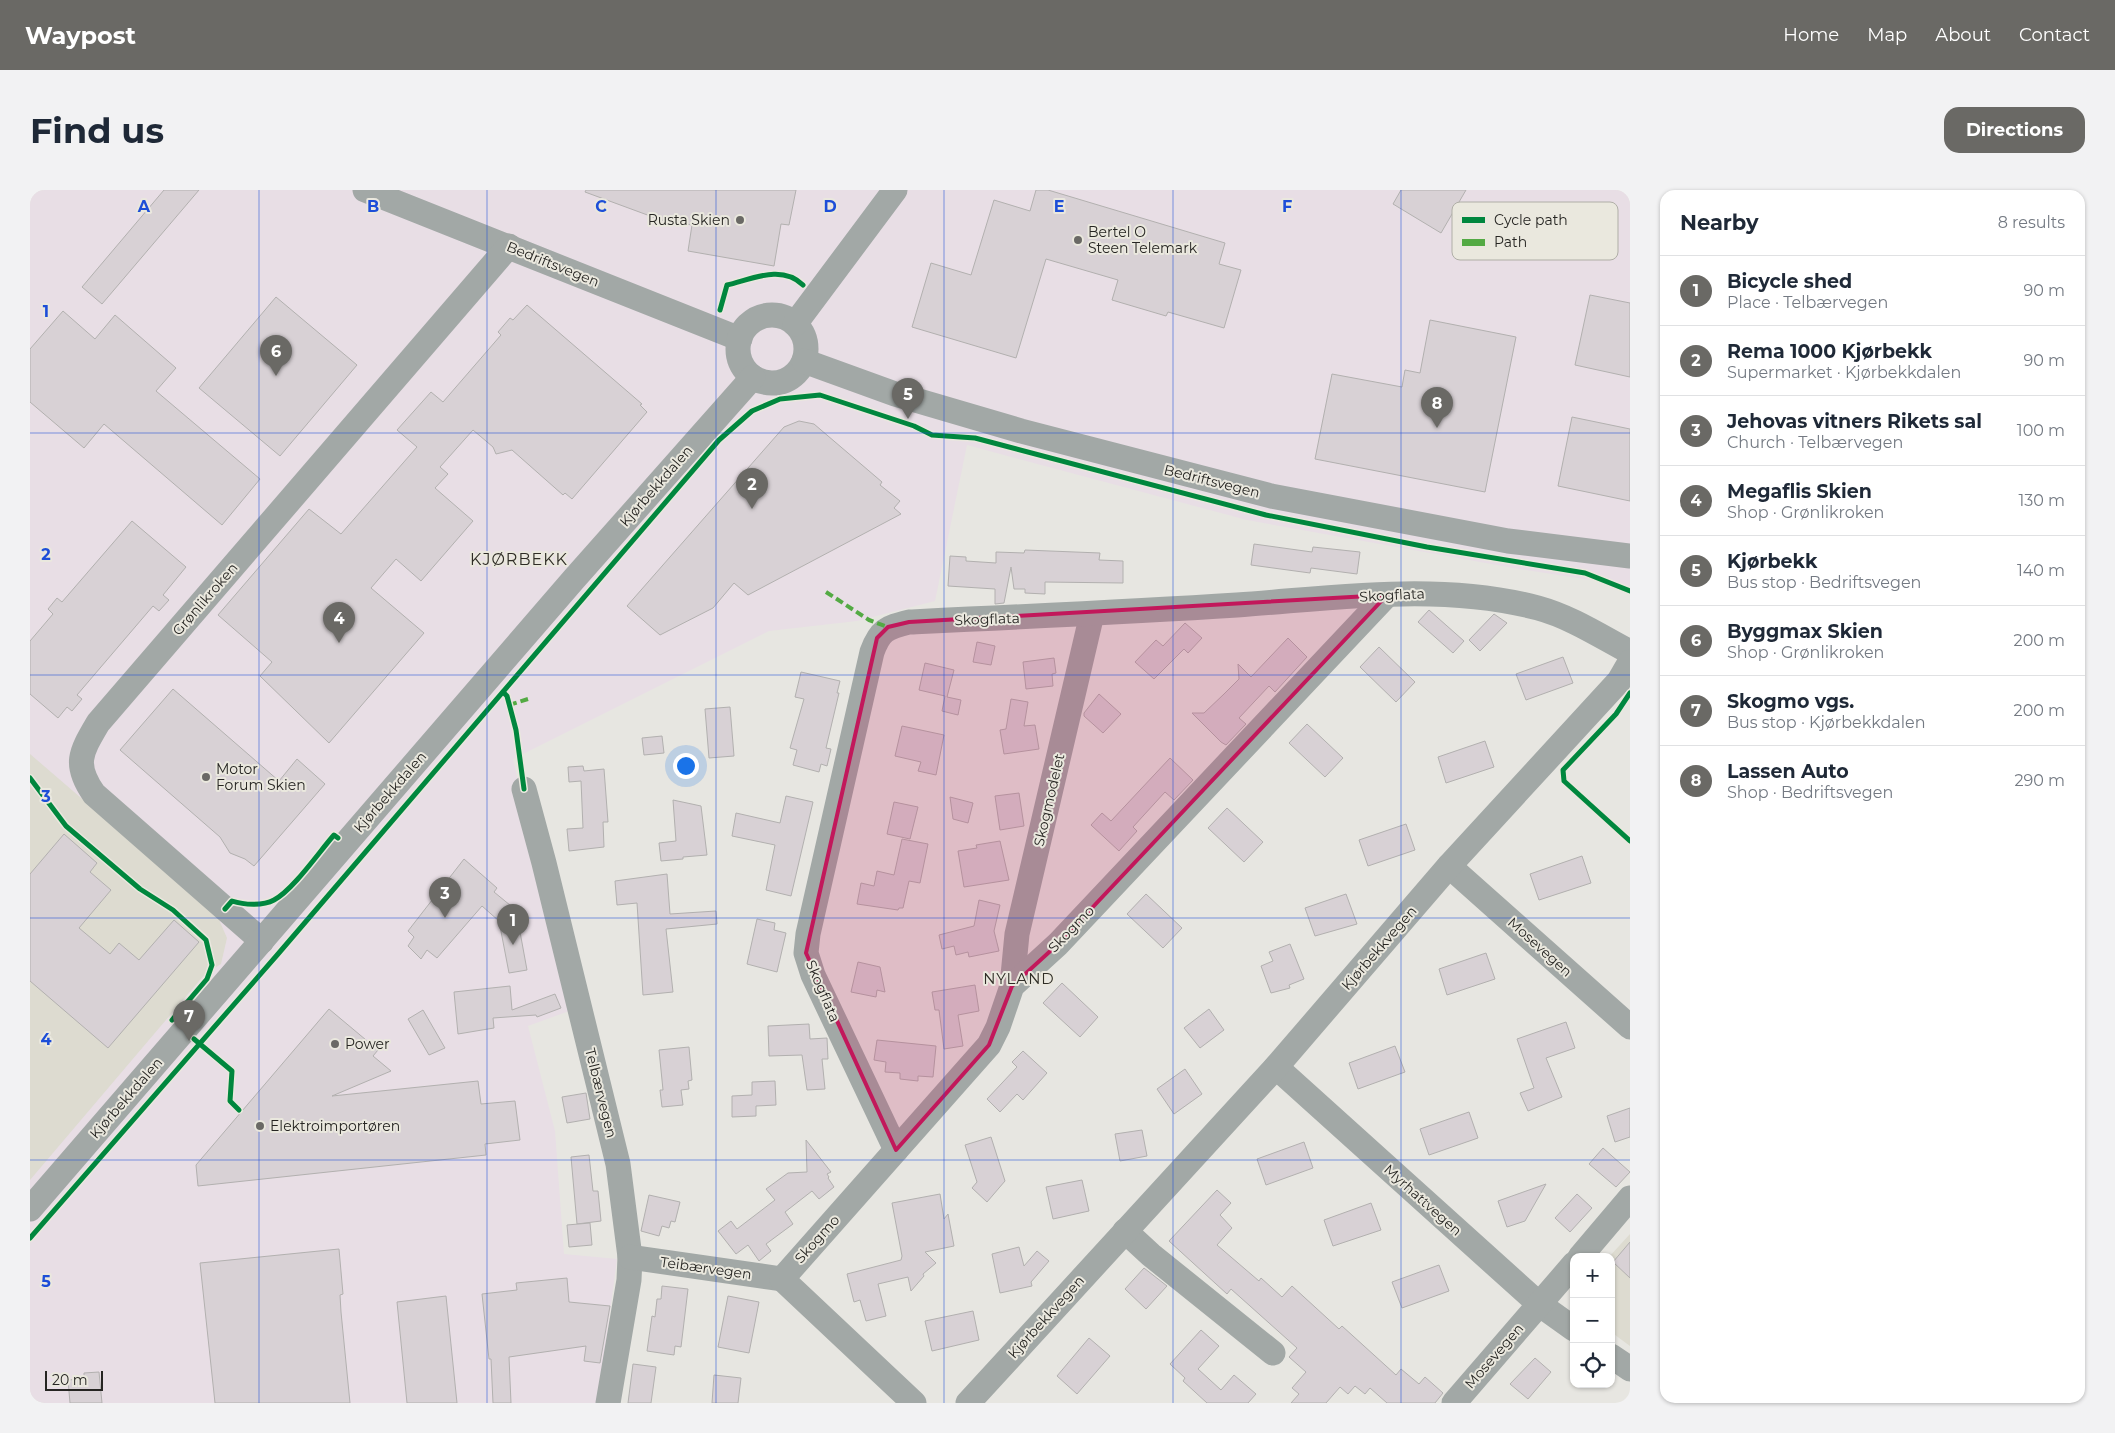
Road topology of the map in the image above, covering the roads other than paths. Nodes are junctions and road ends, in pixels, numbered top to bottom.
1 (365, 190) edge
2 (895, 190) edge
3 (509, 246) junction
4 (795, 324) junction
5 (740, 339) junction
6 (804, 361) junction
7 (753, 377) junction
8 (1630, 556) edge
9 (1387, 595) junction
10 (1092, 614) junction
11 (1630, 652) edge
12 (1630, 662) edge
13 (524, 789) dead end
14 (1449, 866) junction
15 (262, 941) junction
16 (1012, 986) junction
17 (1630, 1027) edge
18 (1276, 1067) junction
19 (896, 1150) junction
20 (1630, 1198) edge
21 (30, 1209) edge
22 (1125, 1231) junction
23 (1583, 1253) edge
24 (630, 1257) junction
25 (1570, 1269) edge
26 (782, 1279) junction
27 (1540, 1304) junction
28 (1570, 1326) edge
29 (1274, 1353) dead end
30 (1615, 1359) edge
31 (1630, 1369) edge
32 (608, 1403) edge
33 (914, 1403) edge
34 (968, 1403) edge
35 (1454, 1403) edge

1 - 3 street, Bedriftsvegen
2 - 4 street
3 - 5 street, Bedriftsvegen
3 - 15 street, Grønlikroken
4 - 5 street
4 - 6 street
5 - 7 street
6 - 7 street
6 - 8 street, Bedriftsvegen
7 - 15 street, Kjørbekkdalen
9 - 10 street, Skogflata
9 - 11 street, Skogflata
9 - 16 street, Skogmo
10 - 16 street, Skogmodelet
10 - 19 street, Skogflata
12 - 14 street, Kjørbekkvegen
13 - 24 street, Telbærvegen
14 - 17 street, Mosevegen
14 - 18 street, Kjørbekkvegen
15 - 21 street, Kjørbekkdalen
16 - 19 street, Skogmo
18 - 22 street, Kjørbekkvegen
18 - 27 street, Myrhattvegen
19 - 26 street, Skogmo
20 - 23 street
22 - 29 street
22 - 34 street, Kjørbekkvegen
24 - 26 street, Teibærvegen
24 - 32 street, Telbærvegen
25 - 27 street, Mosevegen
26 - 33 street
27 - 28 street, Myrhattvegen
27 - 35 street, Mosevegen
30 - 31 street

